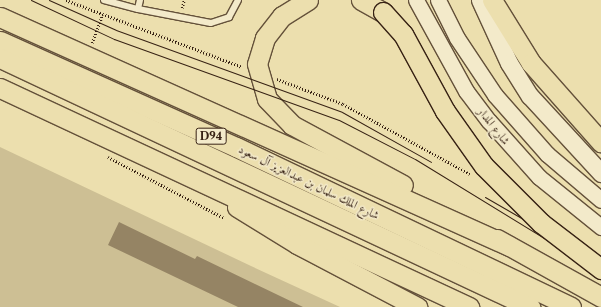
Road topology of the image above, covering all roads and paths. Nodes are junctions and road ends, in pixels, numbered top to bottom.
1 (66, 0) edge
2 (104, 0) edge
3 (140, 0) edge
4 (238, 0) edge
5 (308, 0) edge
6 (361, 0) edge
7 (416, 0) edge
8 (438, 0) edge
9 (480, 0) edge
10 (492, 0) edge
11 (138, 9) junction
12 (102, 15) junction
13 (0, 17) edge
14 (0, 41) edge
15 (88, 55) junction
16 (0, 58) edge
17 (258, 72) junction
18 (0, 88) edge
19 (601, 142) edge
20 (99, 153) dead end
21 (601, 173) edge
22 (478, 179) dead end
23 (198, 180) junction
24 (601, 200) edge
25 (232, 222) dead end
26 (601, 227) edge
27 (509, 246) junction
28 (601, 269) edge
29 (601, 297) edge
30 (417, 307) edge
31 (469, 307) edge
32 (530, 307) edge
33 (571, 307) edge

1 - 12 path
2 - 11 lane
3 - 11 lane
4 - 11 lane
5 - 17 main road
6 - 28 main road, bridge
7 - 26 street, شارع المدار
8 - 24 street, شارع المدار
9 - 21 main road
10 - 19 main road
12 - 15 path
12 - 17 path
13 - 15 main road
14 - 33 main road, شارع الملك سلمان بن عبدالعزيز آل سعود / D94
15 - 27 main road
16 - 32 main road
17 - 22 path
17 - 27 main road
18 - 23 main road
20 - 25 path
23 - 30 main road
23 - 31 main road
27 - 29 main road

